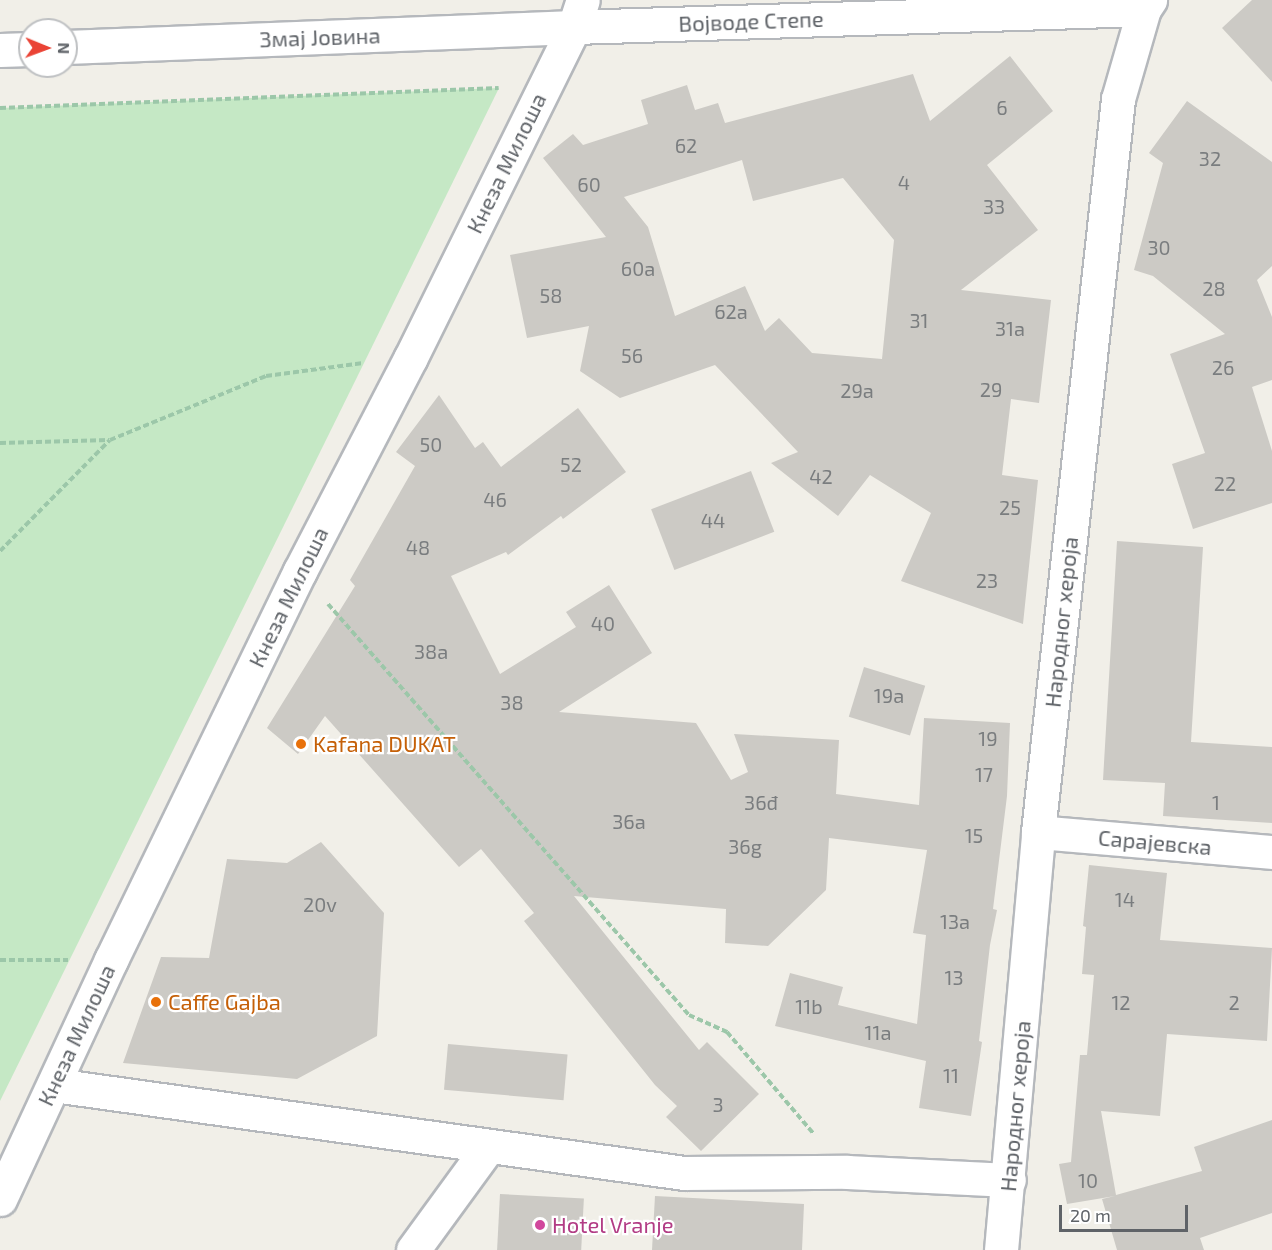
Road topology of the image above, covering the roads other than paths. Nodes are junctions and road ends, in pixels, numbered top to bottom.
1 (1147, 5) edge
2 (578, 13) edge
3 (78, 46) edge
4 (18, 49) edge
5 (0, 50) edge
6 (1038, 832) junction
7 (1272, 852) edge
8 (54, 1085) junction
9 (488, 1147) junction
10 (1009, 1180) junction
11 (0, 1199) edge
12 (413, 1250) edge
13 (1001, 1250) edge

1 - 2 street, Војводе Степе
1 - 6 street, Народног хероја
2 - 3 street, Змај Јовина
2 - 8 street, Кнеза Милоша
4 - 5 street
6 - 7 street, Сарајевска
6 - 10 street, Народног хероја
8 - 9 street
8 - 11 street, Кнеза Милоша
9 - 10 street
9 - 12 street
10 - 13 street, Народног хероја

